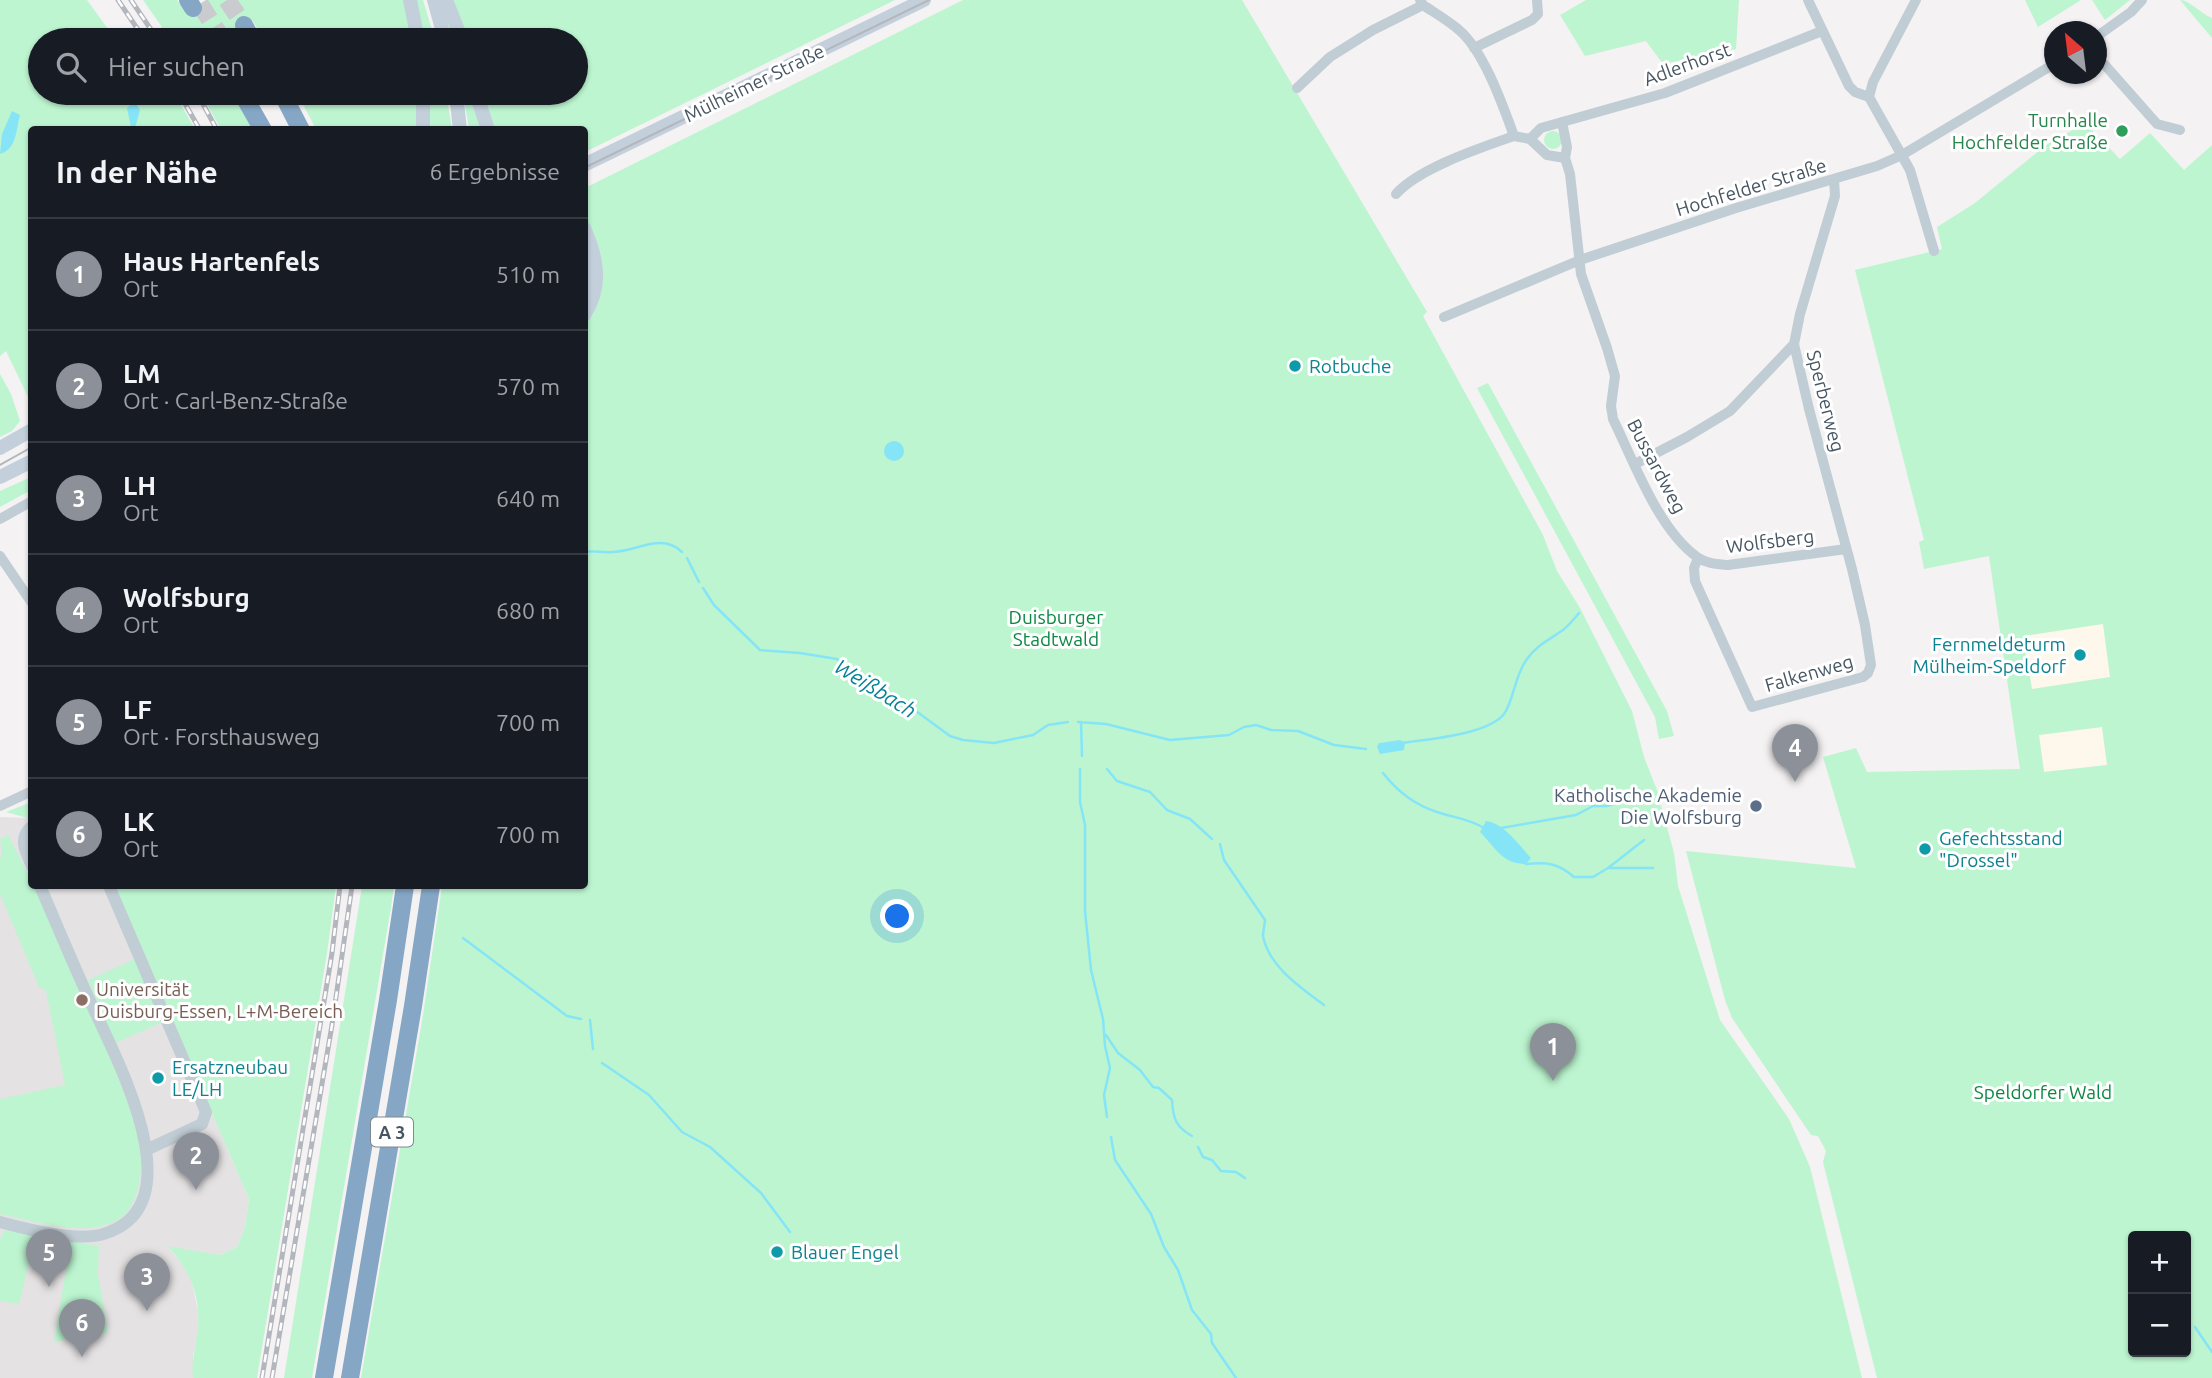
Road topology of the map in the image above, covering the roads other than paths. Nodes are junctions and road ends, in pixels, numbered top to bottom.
1 (410, 0) edge
2 (434, 0) edge
3 (446, 0) edge
4 (924, 0) edge
5 (1808, 0) edge
6 (1916, 0) edge
7 (2142, 0) edge
8 (1422, 2) edge
9 (1538, 2) edge
10 (416, 28) edge
11 (442, 28) edge
12 (457, 28) edge
13 (2107, 29) edge
14 (1822, 31) junction
15 (1474, 48) junction
16 (2107, 67) edge
17 (2044, 70) edge
18 (1297, 88) dead end
19 (1870, 97) junction
20 (249, 105) edge
21 (259, 105) edge
22 (288, 105) edge
23 (423, 105) edge
24 (457, 105) edge
25 (480, 105) edge
26 (1562, 122) junction
27 (261, 126) edge
28 (271, 126) edge
29 (299, 126) edge
30 (423, 126) edge
31 (460, 126) edge
32 (487, 126) edge
33 (2180, 130) dead end
34 (1514, 136) junction
35 (1530, 139) junction
36 (1902, 155) junction
37 (1565, 158) junction
38 (588, 163) edge
39 (1835, 179) junction
40 (1396, 194) dead end
41 (588, 237) edge
42 (1934, 251) dead end
43 (1580, 260) junction
44 (588, 307) edge
45 (1444, 317) dead end
46 (1794, 344) junction
47 (28, 434) edge
48 (0, 448) edge
49 (28, 463) edge
50 (1635, 464) junction
51 (0, 477) edge
52 (28, 503) edge
53 (0, 520) edge
54 (1846, 549) junction
55 (0, 556) edge
56 (1698, 558) junction
57 (28, 597) edge
58 (28, 793) edge
59 (0, 806) edge
60 (28, 829) edge
61 (28, 855) edge
62 (41, 889) edge
63 (110, 889) edge
64 (405, 889) edge
65 (431, 889) edge
66 (146, 1150) junction
67 (0, 1222) edge
68 (324, 1378) edge
69 (350, 1378) edge

1 - 10 main road
2 - 11 main road
3 - 12 main road
4 - 38 main road, Mülheimer Straße
5 - 14 street
6 - 19 street
7 - 13 street
8 - 15 street
8 - 18 street
9 - 15 street
14 - 19 street
14 - 26 street, Adlerhorst
15 - 34 street
16 - 33 street
17 - 36 street, Hochfelder Straße
19 - 36 street
20 - 27 highway
21 - 28 highway
22 - 29 highway
23 - 30 main road
24 - 31 main road
25 - 32 main road
26 - 35 street, Adlerhorst
26 - 37 street, Bussardweg
34 - 35 street
34 - 40 street
35 - 37 street
36 - 39 street, Hochfelder Straße
36 - 42 street
37 - 43 street, Bussardweg
39 - 43 street, Hochfelder Straße
39 - 46 street, Sperberweg
41 - 44 main road
43 - 45 street, Hochfelder Straße
43 - 50 street, Bussardweg
46 - 50 street
46 - 54 street, Sperberweg
47 - 48 main road
49 - 51 main road
50 - 56 street, Bussardweg
52 - 53 street
54 - 56 street, Wolfsberg
54 - 56 street, Falkenweg
55 - 57 street
58 - 59 street
60 - 61 street
62 - 66 street
63 - 66 street
64 - 68 highway, A 3
65 - 69 highway, A 3
66 - 67 street

